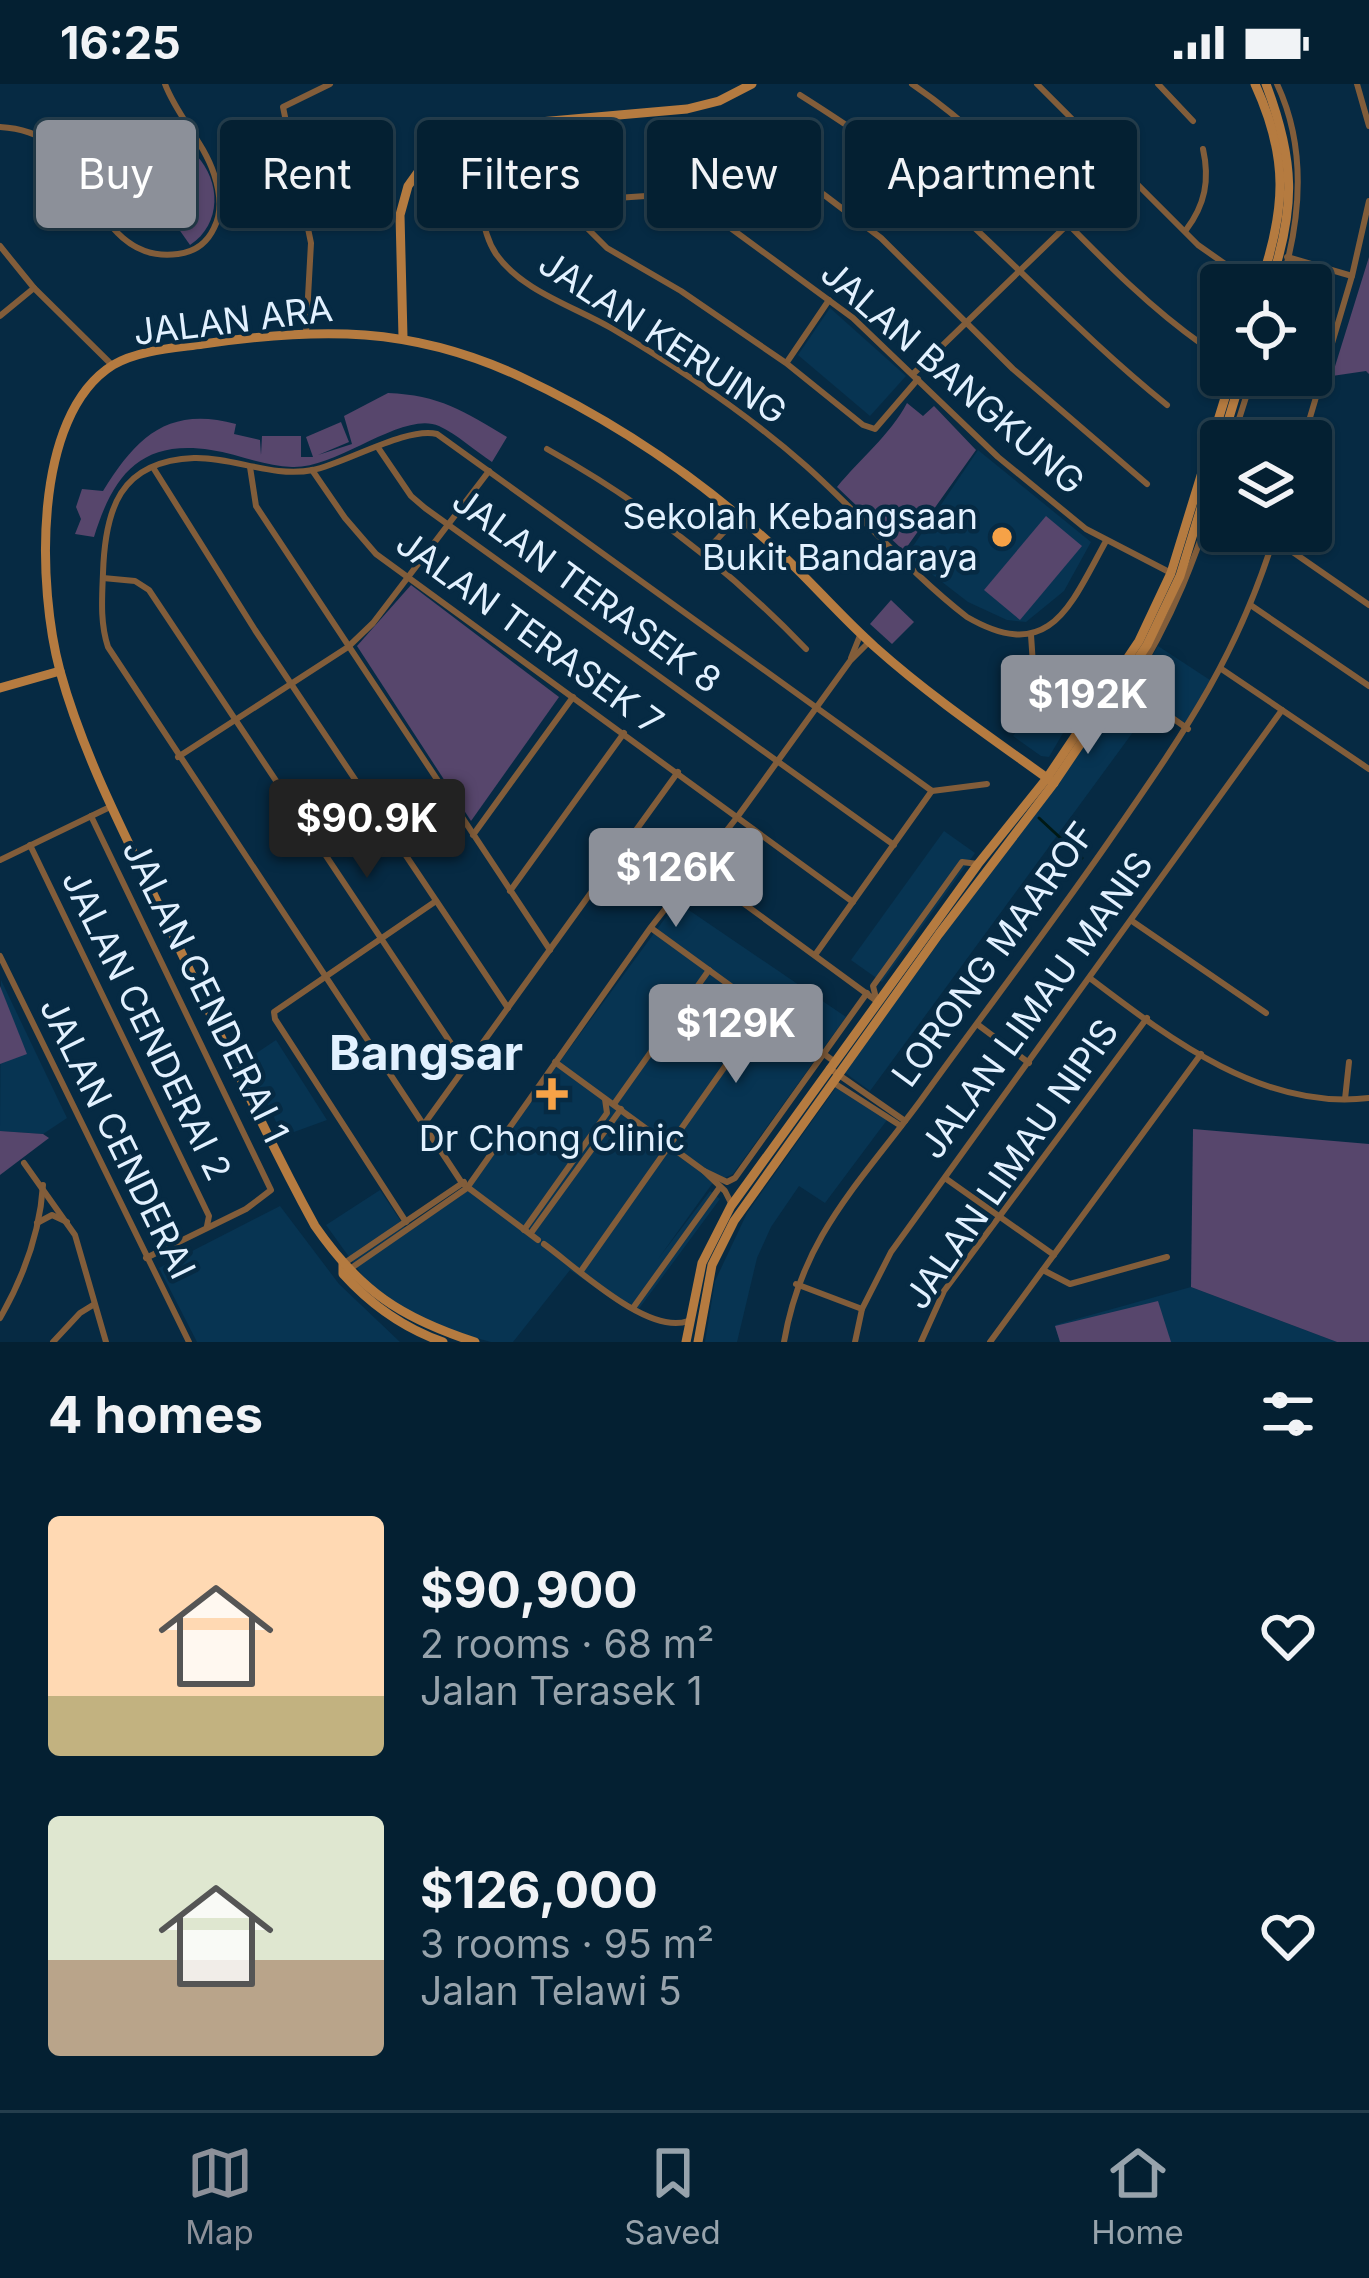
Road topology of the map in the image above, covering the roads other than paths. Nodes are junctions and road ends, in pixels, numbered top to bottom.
1 (166, 84) edge
2 (330, 84) edge
3 (752, 84) edge
4 (912, 84) edge
5 (1037, 84) edge
6 (1158, 84) edge
7 (1255, 84) edge
8 (1265, 84) edge
9 (1277, 84) edge
10 (1357, 84) edge
11 (800, 95) dead end
12 (567, 120) edge
13 (959, 120) edge
14 (1073, 120) edge
15 (1193, 121) dead end
16 (1369, 126) edge
17 (0, 127) edge
18 (1203, 149) dead end
19 (417, 173) edge
20 (1137, 183) edge
21 (821, 193) edge
22 (623, 196) edge
23 (1369, 201) edge
24 (488, 228) edge
25 (588, 228) edge
26 (1065, 228) edge
27 (1071, 228) edge
28 (1185, 231) junction
29 (0, 246) edge
30 (1280, 255) junction
31 (1223, 264) edge
32 (1273, 264) edge
33 (1277, 264) edge
34 (1280, 264) edge
35 (1018, 271) junction
36 (1352, 276) junction
37 (34, 288) junction
38 (829, 300) junction
39 (0, 316) edge
40 (967, 320) junction
41 (306, 333) junction
42 (403, 337) junction
43 (1200, 343) edge
44 (786, 363) junction
45 (112, 365) junction
46 (915, 376) junction
47 (1226, 396) edge
48 (1167, 405) dead end
49 (1309, 420) edge
50 (379, 448) junction
51 (547, 449) dead end
52 (250, 467) junction
53 (153, 468) junction
54 (312, 470) junction
55 (489, 471) junction
56 (1147, 484) dead end
57 (1200, 503) edge
58 (739, 516) junction
59 (449, 524) junction
60 (1106, 542) junction
61 (1200, 545) edge
62 (1269, 552) edge
63 (1298, 552) edge
64 (704, 553) junction
65 (1175, 575) junction
66 (103, 578) junction
67 (407, 578) junction
68 (1369, 605) edge
69 (1252, 606) junction
70 (1031, 635) junction
71 (865, 638) junction
72 (348, 647) junction
73 (806, 649) dead end
74 (1223, 670) junction
75 (60, 671) junction
76 (290, 682) junction
77 (1123, 683) junction
78 (1369, 686) edge
79 (0, 688) edge
80 (1036, 694) dead end
81 (573, 697) junction
82 (816, 707) junction
83 (1282, 710) junction
84 (233, 720) junction
85 (1188, 729) junction
86 (623, 733) junction
87 (178, 757) junction
88 (778, 761) junction
89 (1369, 769) edge
90 (678, 772) junction
91 (1050, 780) junction
92 (987, 784) dead end
93 (932, 790) junction
94 (112, 806) junction
95 (91, 816) junction
96 (738, 816) junction
97 (472, 836) junction
98 (30, 845) junction
99 (894, 845) junction
100 (0, 860) edge
101 (978, 864) junction
102 (698, 870) junction
103 (510, 891) junction
104 (939, 892) junction
105 (436, 901) junction
106 (853, 902) junction
107 (946, 908) junction
108 (1132, 921) junction
109 (651, 927) junction
110 (380, 938) junction
111 (550, 950) junction
112 (815, 955) junction
113 (0, 956) edge
114 (709, 970) junction
115 (322, 976) junction
116 (1091, 979) junction
117 (870, 990) junction
118 (882, 1004) junction
119 (508, 1008) junction
120 (760, 1008) junction
121 (1266, 1013) dead end
122 (1147, 1018) junction
123 (977, 1024) junction
124 (823, 1053) junction
125 (1201, 1054) junction
126 (555, 1062) junction
127 (1349, 1062) dead end
128 (1029, 1063) junction
129 (466, 1066) junction
130 (835, 1071) junction
131 (604, 1097) junction
132 (1369, 1098) edge
133 (1345, 1099) junction
134 (617, 1107) junction
135 (903, 1124) junction
136 (422, 1127) junction
137 (669, 1145) junction
138 (24, 1163) dead end
139 (704, 1171) junction
140 (735, 1178) junction
141 (945, 1178) junction
142 (748, 1182) junction
143 (43, 1184) junction
144 (465, 1185) junction
145 (721, 1187) junction
146 (731, 1206) junction
147 (1000, 1217) junction
148 (406, 1222) junction
149 (38, 1223) junction
150 (70, 1224) junction
151 (206, 1229) junction
152 (534, 1237) junction
153 (1054, 1255) junction
154 (1167, 1257) dead end
155 (146, 1258) junction
156 (345, 1269) junction
157 (1043, 1270) junction
158 (581, 1271) junction
159 (796, 1285) junction
160 (93, 1305) junction
161 (633, 1308) junction
162 (862, 1309) junction
163 (0, 1318) edge
164 (688, 1321) junction
165 (408, 1328) junction
166 (438, 1341) edge
167 (471, 1341) edge
168 (53, 1342) edge
169 (106, 1342) edge
170 (189, 1342) edge
171 (421, 1342) edge
172 (686, 1342) edge
173 (698, 1342) edge
174 (784, 1342) edge
175 (855, 1342) edge
176 (921, 1342) edge
177 (990, 1342) edge

1 - 17 street
2 - 41 street
3 - 12 street
4 - 13 street
5 - 14 street
6 - 15 street
7 - 30 street
8 - 30 street
9 - 30 street
10 - 16 street
11 - 35 street
18 - 28 street
19 - 42 street
20 - 28 street
21 - 40 street
22 - 38 street, JALAN BANGKUNG
23 - 36 street
24 - 70 street, JALAN KERUING
25 - 44 street
26 - 35 street
27 - 43 street
28 - 31 street
29 - 37 street
30 - 32 street
30 - 33 street
30 - 34 street
30 - 36 street
35 - 40 street
35 - 48 street
36 - 49 street
37 - 39 street
37 - 45 street
38 - 44 street
38 - 46 street, JALAN BANGKUNG
40 - 46 street
40 - 56 street
41 - 42 street, JALAN ARA
41 - 45 street, JALAN ARA
42 - 58 street, JALAN ARA
44 - 46 street
45 - 75 street, JALAN ARA
46 - 60 street, JALAN BANGKUNG
47 - 65 street
50 - 54 street
50 - 55 street
50 - 59 street, JALAN TERASEK 8
51 - 64 street
52 - 53 street
52 - 54 street
52 - 72 street
53 - 66 street
53 - 76 street
54 - 67 street, JALAN TERASEK 7
55 - 59 street
55 - 82 street
57 - 65 street
58 - 64 street
58 - 71 street, JALAN ARA
59 - 67 street
59 - 88 street, JALAN TERASEK 8
60 - 65 street, JALAN BANGKUNG
60 - 70 street
61 - 77 street
62 - 69 street, LORONG MAAROF
63 - 68 street
64 - 73 street
65 - 77 street
66 - 84 street
66 - 87 street
67 - 72 street
67 - 81 street, JALAN TERASEK 7
69 - 74 street, LORONG MAAROF
69 - 78 street
70 - 80 street
71 - 82 street
71 - 91 street, JALAN ARA
72 - 76 street
72 - 97 street
74 - 83 street
74 - 85 street, LORONG MAAROF
75 - 79 street
75 - 94 street, JALAN ARA
76 - 84 street
76 - 105 street
77 - 85 street
77 - 91 street
81 - 86 street, JALAN TERASEK 7
81 - 97 street
82 - 88 street
82 - 93 street
83 - 89 street
83 - 108 street, JALAN LIMAU MANIS
84 - 87 street
84 - 110 street
85 - 123 street, LORONG MAAROF
86 - 90 street, JALAN TERASEK 7
86 - 103 street
87 - 115 street
88 - 96 street
88 - 99 street, JALAN TERASEK 8
90 - 96 street, JALAN TERASEK 7
90 - 111 street
91 - 101 street
91 - 118 street
92 - 93 street
93 - 99 street
94 - 95 street
94 - 156 street, JALAN ARA
95 - 98 street
95 - 151 street, JALAN CENDERAI 1
96 - 102 street
96 - 106 street, JALAN TERASEK 7
97 - 103 street
98 - 100 street
98 - 151 street, JALAN CENDERAI 2
99 - 106 street
101 - 104 street
101 - 107 street
102 - 109 street
102 - 112 street
103 - 111 street
104 - 107 street
104 - 117 street
105 - 110 street
105 - 119 street
106 - 112 street
107 - 118 street
108 - 116 street, JALAN LIMAU MANIS
108 - 121 street
109 - 114 street
109 - 126 street
110 - 115 street
110 - 129 street
111 - 119 street
112 - 117 street
113 - 155 street, JALAN CENDERAI
114 - 120 street
114 - 134 street
115 - 136 street
115 - 148 street
116 - 122 street
116 - 128 street, JALAN LIMAU MANIS
117 - 118 street
117 - 124 street
118 - 130 street
119 - 129 street
120 - 124 street
120 - 137 street
122 - 125 street
122 - 147 street, JALAN LIMAU NIPIS
123 - 128 street
123 - 135 street, LORONG MAAROF
124 - 130 street
124 - 140 street
125 - 133 street
125 - 153 street
126 - 131 street
126 - 144 street
127 - 133 street
128 - 141 street, JALAN LIMAU MANIS
129 - 136 street
130 - 135 street
130 - 142 street
130 - 173 street
131 - 134 street
131 - 152 street
132 - 133 street
134 - 137 street
134 - 152 street
135 - 159 street, LORONG MAAROF
136 - 144 street
137 - 139 street
137 - 158 street
138 - 143 street
139 - 140 street
139 - 145 street
140 - 142 street
141 - 147 street
141 - 162 street, JALAN LIMAU MANIS
142 - 146 street
143 - 149 street
143 - 150 street
144 - 148 street
144 - 152 street
144 - 156 street
145 - 146 street
145 - 161 street
146 - 164 street
147 - 153 street
147 - 176 street, JALAN LIMAU NIPIS
148 - 156 street
149 - 150 street
149 - 163 street
150 - 160 street
151 - 155 street, JALAN CENDERAI 1
152 - 158 street
153 - 157 street
154 - 157 street
155 - 170 street, JALAN CENDERAI
156 - 165 street, JALAN ARA
156 - 167 street, JALAN ARA
157 - 177 street
158 - 161 street
159 - 162 street
159 - 174 street, LORONG MAAROF
160 - 168 street
160 - 169 street
161 - 164 street
162 - 175 street, JALAN LIMAU MANIS
164 - 172 street
165 - 166 street, JALAN ARA
165 - 171 street
166 - 167 street

